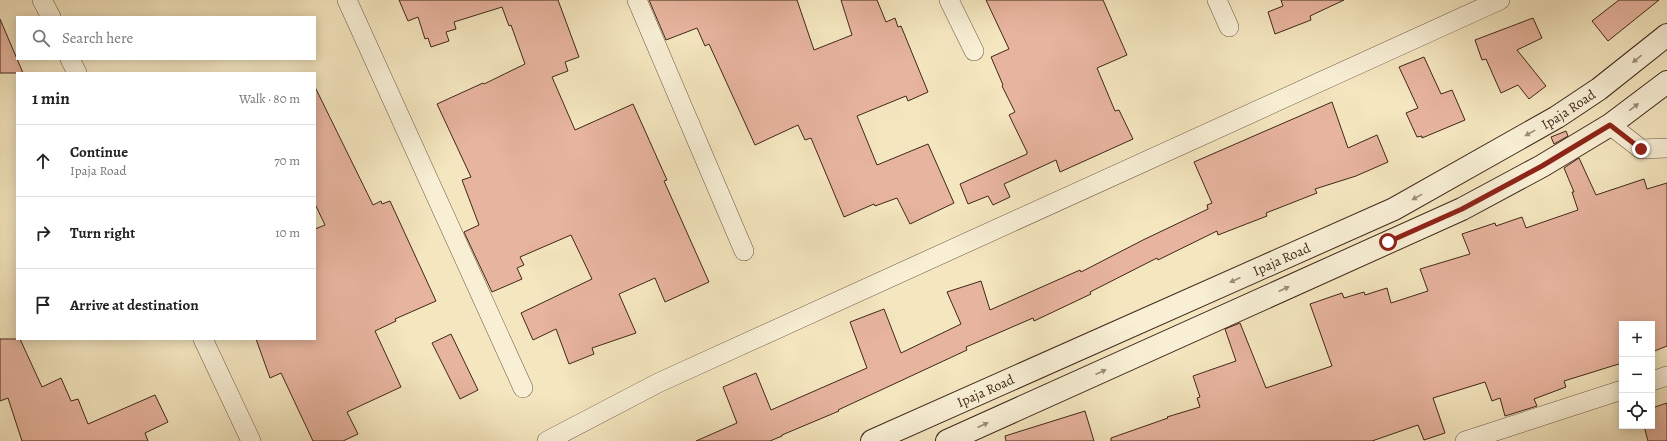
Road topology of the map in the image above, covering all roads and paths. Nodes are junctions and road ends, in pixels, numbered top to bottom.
1 (42, 0) edge
2 (347, 0) edge
3 (636, 0) edge
4 (949, 0) edge
5 (1216, 0) edge
6 (1500, 0) edge
7 (50, 16) edge
8 (1229, 28) dead end
9 (1667, 34) edge
10 (974, 52) dead end
11 (70, 60) edge
12 (76, 72) edge
13 (1667, 82) edge
14 (1610, 125) junction
15 (1667, 148) edge
16 (744, 251) dead end
17 (203, 340) edge
18 (1667, 376) edge
19 (1655, 380) edge
20 (523, 388) dead end
21 (1619, 391) edge
22 (251, 441) edge
23 (548, 441) edge
24 (872, 441) edge
25 (947, 441) edge
26 (1465, 441) edge

1 - 7 street
2 - 20 street
3 - 16 street
4 - 10 street
5 - 8 street
6 - 23 street
9 -> 24 main road, Ipaja Road
11 - 12 street
14 -> 13 main road, Ipaja Road
14 - 15 street
25 -> 14 main road, Ipaja Road
17 - 22 street
18 - 19 street
21 - 26 street

